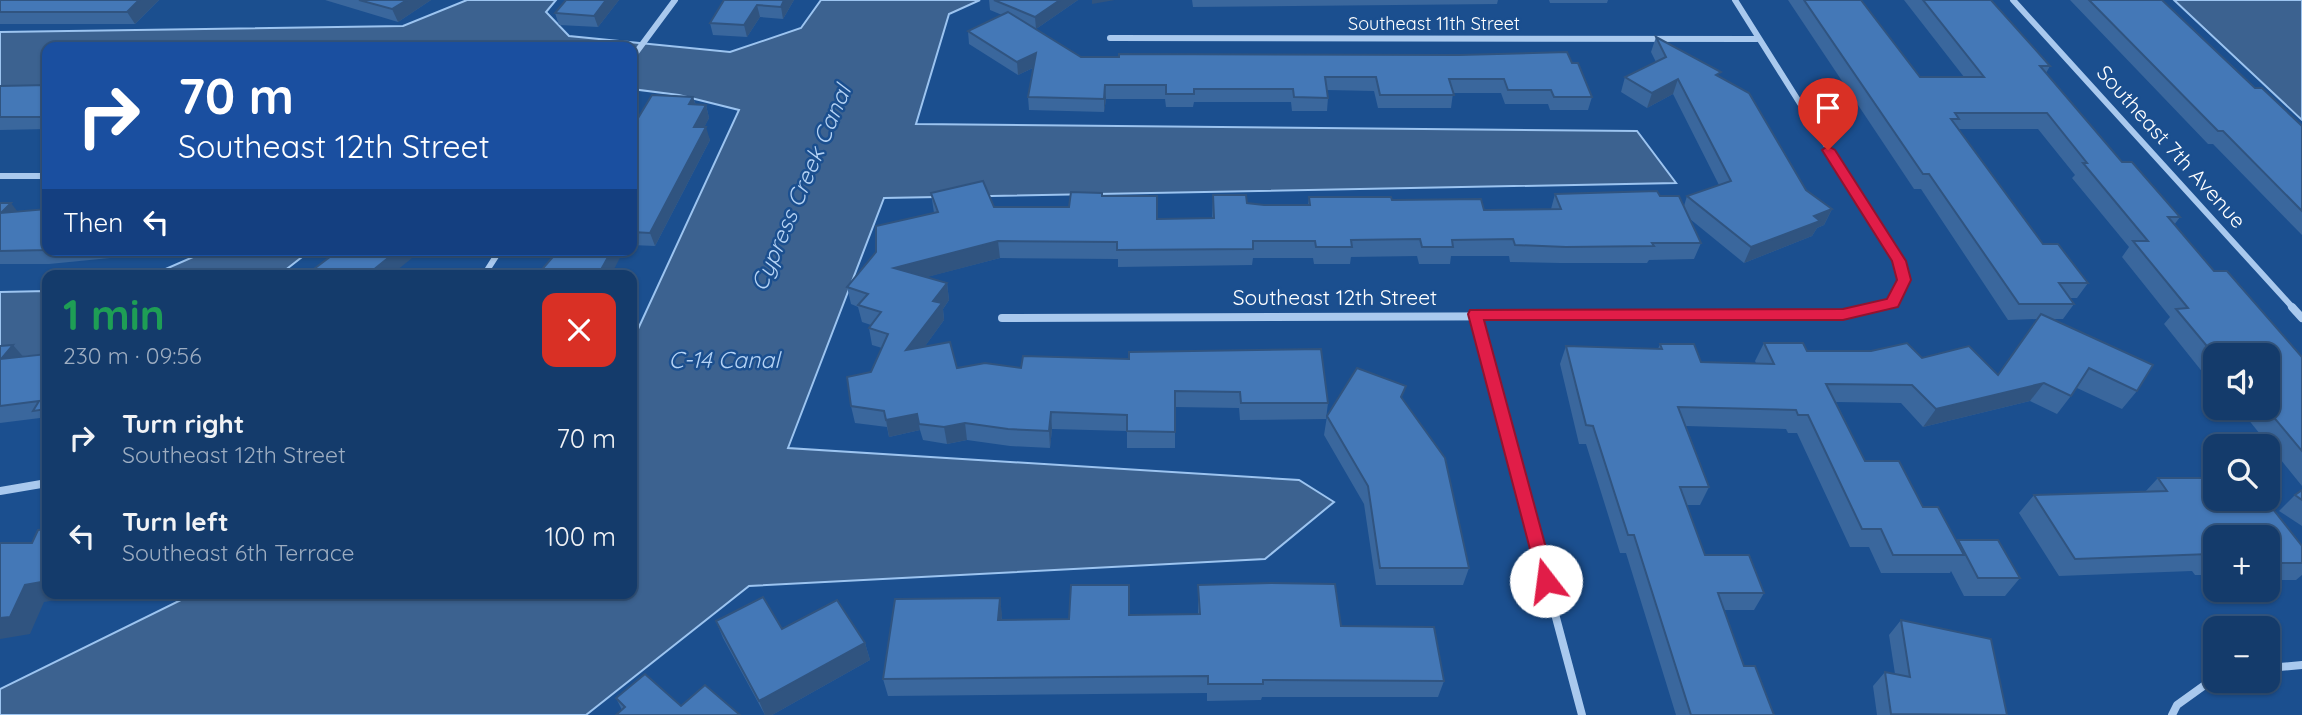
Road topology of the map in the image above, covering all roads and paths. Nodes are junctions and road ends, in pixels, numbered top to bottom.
1 (675, 0) edge
2 (1735, 0) edge
3 (2013, 0) edge
4 (1110, 38) dead end
5 (1757, 39) junction
6 (637, 51) edge
7 (0, 176) edge
8 (42, 176) edge
9 (1475, 314) junction
10 (1002, 318) dead end
11 (2302, 318) edge
12 (42, 484) edge
13 (0, 491) edge
14 (2302, 666) edge
15 (2280, 667) edge
16 (2203, 686) edge
17 (1582, 715) edge
18 (2172, 715) edge

1 - 6 street
2 - 5 street
3 - 11 street, Southeast 7th Avenue
4 - 5 street, Southeast 11th Street
5 - 9 street, Southeast 12th Street
7 - 8 street
9 - 10 street, Southeast 12th Street
9 - 17 street
12 - 13 street
14 - 15 street
16 - 18 street

